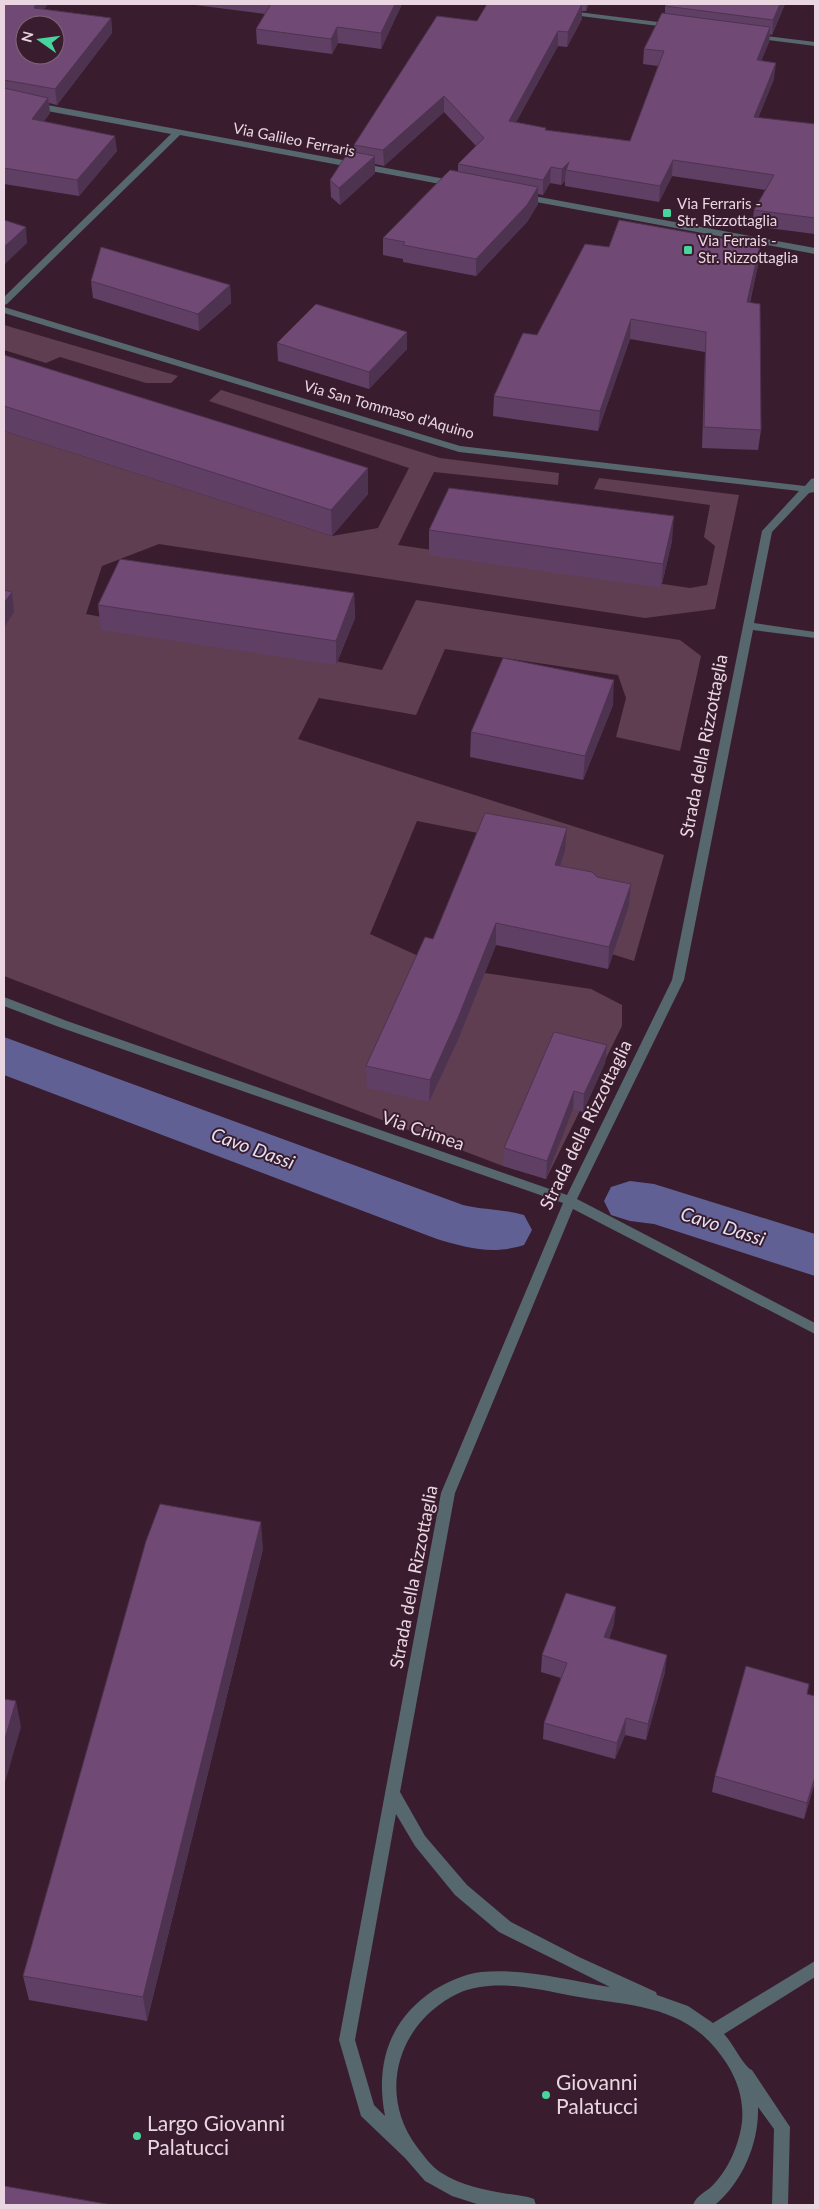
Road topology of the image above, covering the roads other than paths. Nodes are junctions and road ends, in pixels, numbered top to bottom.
1 (553, 11) edge
2 (680, 27) edge
3 (747, 35) edge
4 (815, 44) edge
5 (4, 100) edge
6 (178, 132) junction
7 (461, 185) edge
8 (510, 194) edge
9 (815, 251) edge
10 (4, 302) edge
11 (4, 310) edge
12 (812, 487) edge
13 (748, 626) junction
14 (815, 635) edge
15 (4, 1001) edge
16 (570, 1201) junction
17 (815, 1329) edge
18 (394, 1795) junction
19 (815, 1968) edge
20 (682, 2011) junction
21 (712, 2032) junction
22 (736, 2062) junction
23 (408, 2151) junction
24 (528, 2205) edge
25 (702, 2205) edge
26 (780, 2205) edge

1 - 2 street
3 - 4 street
5 - 6 street, Via Galileo Ferraris
6 - 7 street, Via Galileo Ferraris
6 - 10 street
8 - 9 street
11 - 12 street, Via San Tommaso d'Aquino
12 - 13 street, Strada della Rizzottaglia
13 - 14 street
13 - 16 street, Strada della Rizzottaglia
15 - 16 street, Via Crimea
16 - 17 street, Via Crimea
16 - 18 street, Strada della Rizzottaglia
18 - 20 street
18 - 23 street, Strada della Rizzottaglia
19 - 21 street
20 - 21 street
20 - 23 street
21 - 22 street
22 - 25 street
22 - 26 street
23 - 24 street, Strada della Rizzottaglia

